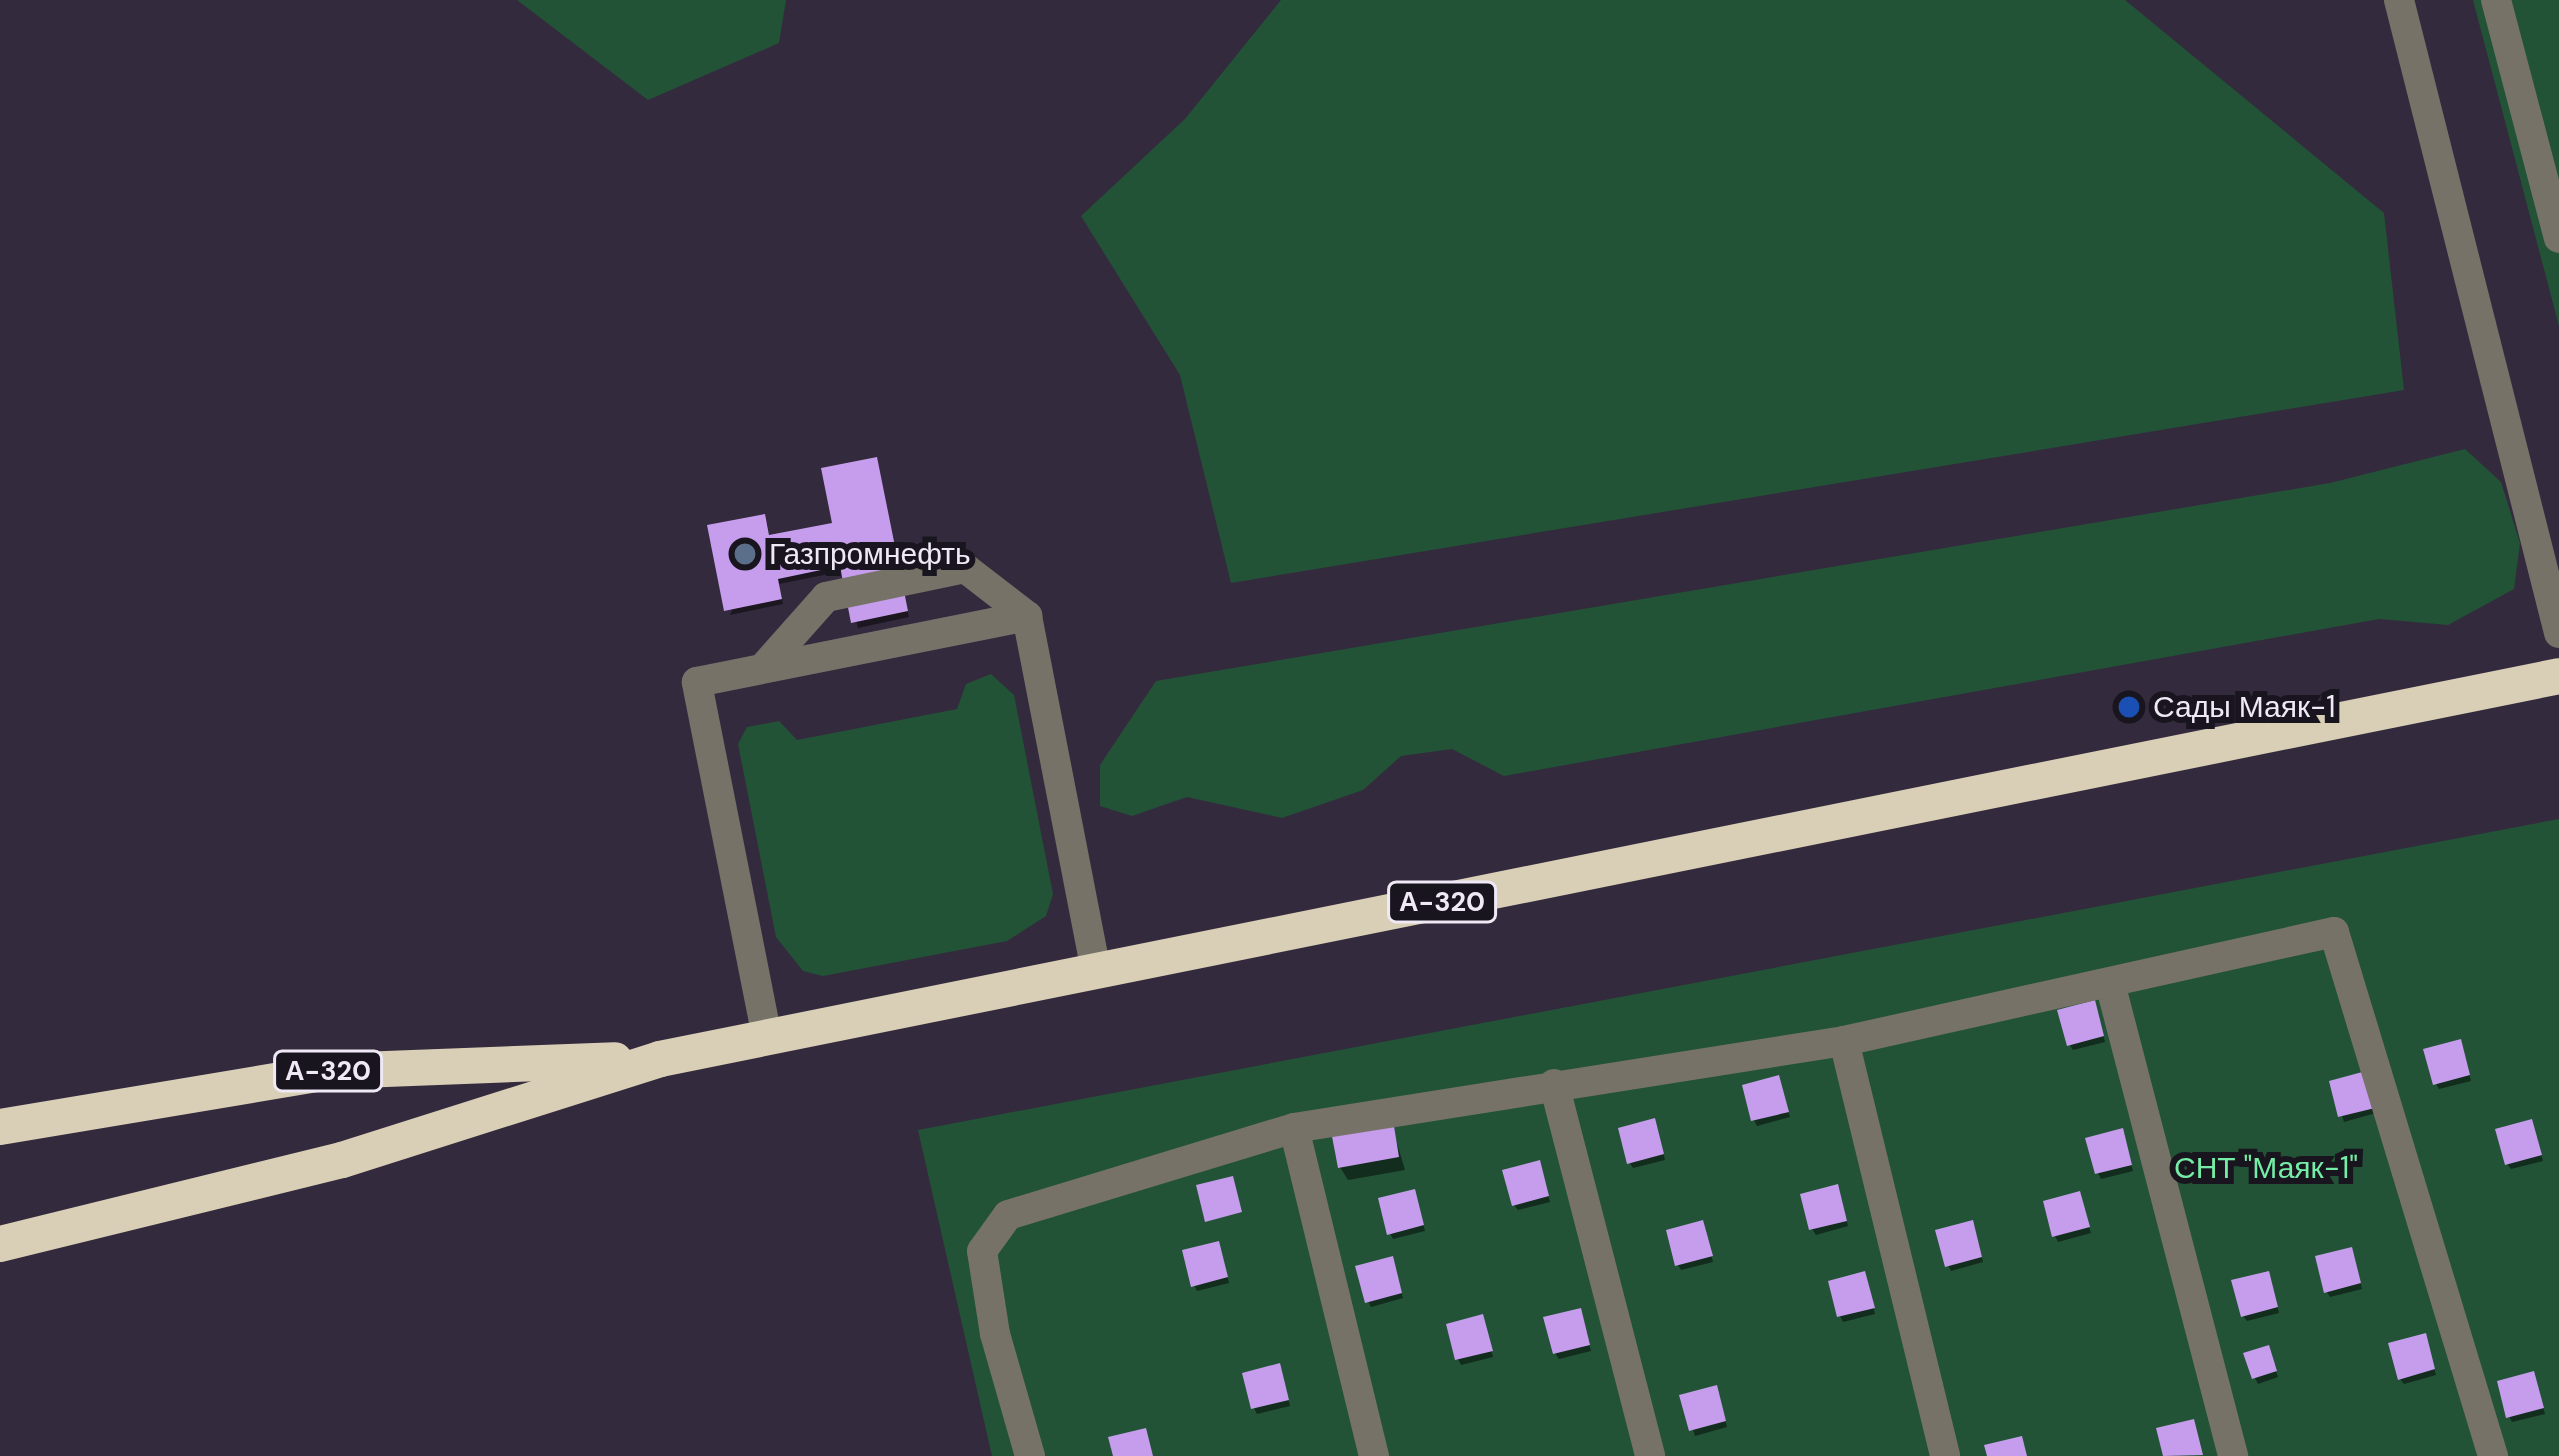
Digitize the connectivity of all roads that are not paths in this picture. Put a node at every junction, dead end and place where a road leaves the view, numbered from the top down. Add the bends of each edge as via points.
1 (2399, 0) edge
2 (2496, 0) edge
3 (2559, 238) edge
4 (1027, 616) junction
5 (2559, 633) edge
6 (763, 668) junction
7 (2559, 676) edge
8 (1096, 971) junction
9 (2111, 987) junction
10 (767, 1037) junction
11 (1844, 1041) junction
12 (661, 1059) junction
13 (1554, 1084) junction
14 (0, 1127) edge
15 (1294, 1129) junction
16 (0, 1244) edge
17 (1030, 1456) edge
18 (1374, 1456) edge
19 (1650, 1456) edge
20 (1946, 1456) edge
21 (2233, 1456) edge
22 (2493, 1456) edge

1 - 5 lane
2 - 3 lane
4 - 6 lane
4 - 6 lane via 964,568 826,597
4 - 8 lane
6 - 10 lane via 698,682
7 - 8 highway, А-320
8 - 10 highway, А-320
9 - 11 lane
9 - 21 lane
9 - 22 lane via 2334,932
10 - 12 highway, А-320
11 - 13 lane
11 - 20 lane
12 - 14 highway, А-320 via 334,1070
12 - 16 highway, А-320 via 342,1160
13 - 15 lane
13 - 19 lane
15 - 17 lane via 1007,1215 982,1251 995,1334
15 - 18 lane

